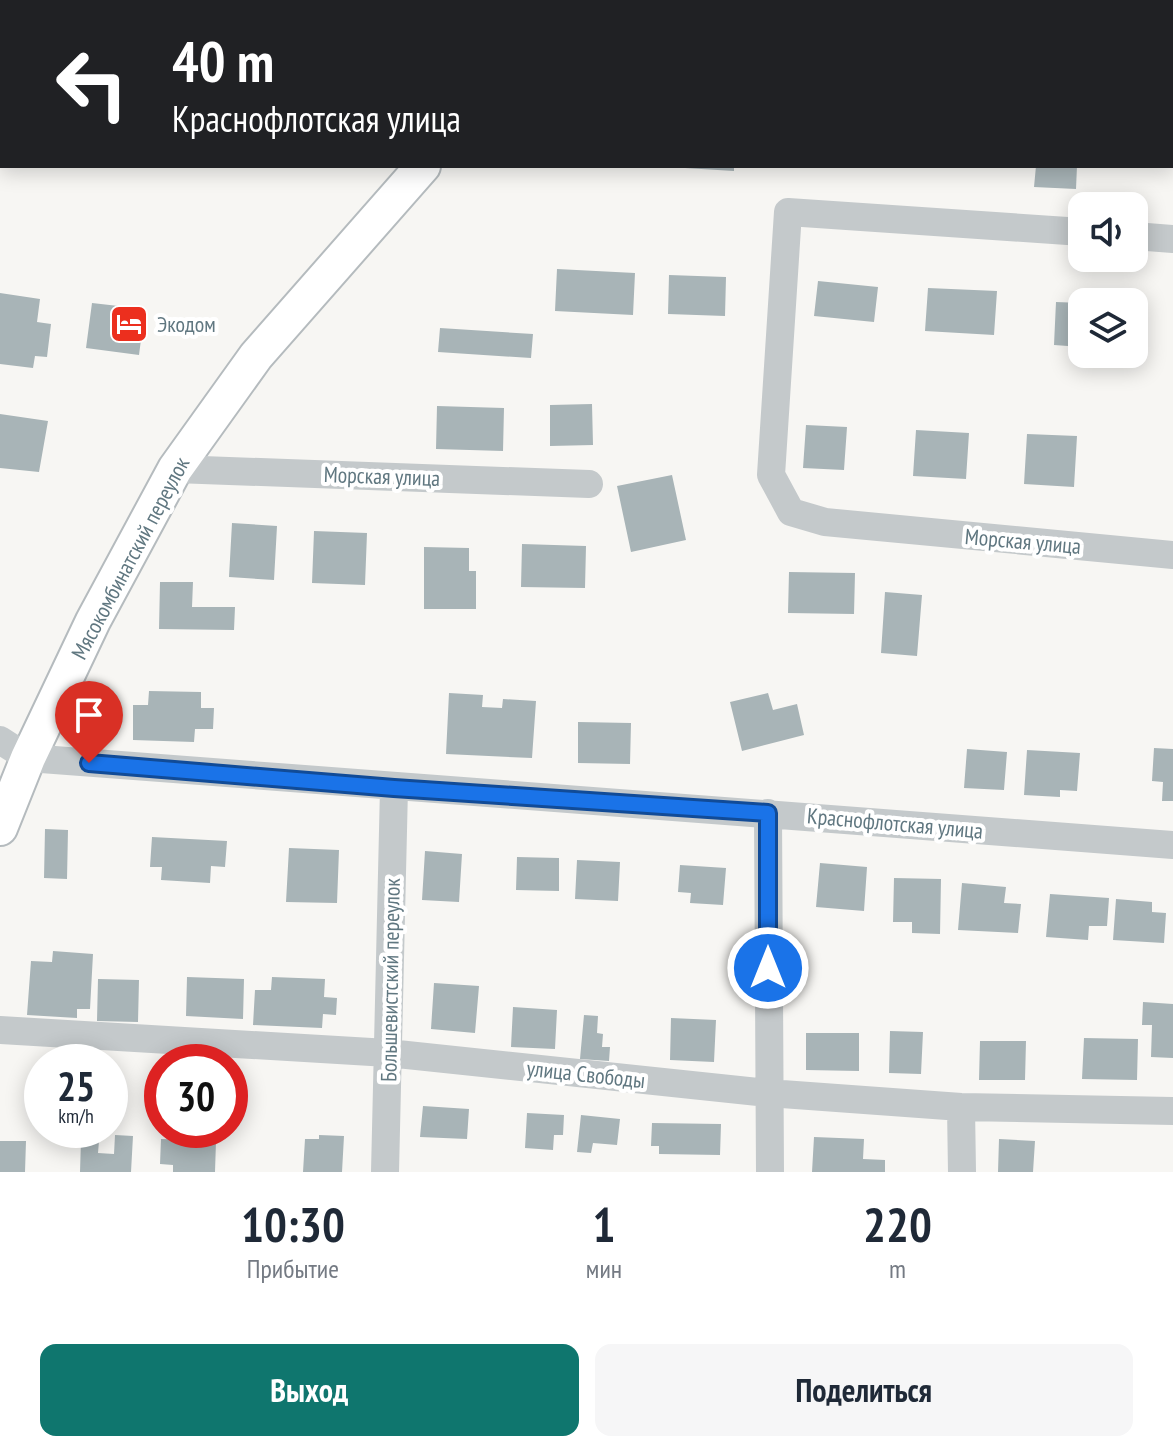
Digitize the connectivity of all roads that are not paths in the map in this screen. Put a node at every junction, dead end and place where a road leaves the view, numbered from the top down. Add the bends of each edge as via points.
1 (421, 168) edge
2 (1068, 231) edge
3 (1148, 237) edge
4 (1173, 239) edge
5 (175, 469) junction
6 (589, 484) dead end
7 (1173, 555) edge
8 (14, 749) edge
9 (394, 788) junction
10 (768, 813) junction
11 (0, 828) edge
12 (1173, 845) edge
13 (0, 1030) edge
14 (388, 1053) junction
15 (768, 1093) junction
16 (961, 1107) junction
17 (1173, 1111) edge
18 (385, 1172) edge
19 (770, 1172) edge
20 (962, 1172) edge

1 - 5 main road, Мясокомбинатский переулок via 256,356
2 - 7 street, Морская улица via 788,212 771,475 791,512 825,522
3 - 4 street
5 - 6 street, Морская улица
5 - 8 main road, Мясокомбинатский переулок via 93,621
8 - 9 street, Краснофлотская улица
8 - 11 main road, Мясокомбинатский переулок
9 - 10 street, Краснофлотская улица
9 - 14 street, Большевистский переулок
10 - 12 street, Краснофлотская улица
10 - 15 street
13 - 14 street, улица Свободы
14 - 15 street, улица Свободы
14 - 18 street, Большевистский переулок
15 - 16 street, улица Свободы
15 - 19 street
16 - 17 street, улица Свободы
16 - 20 street

